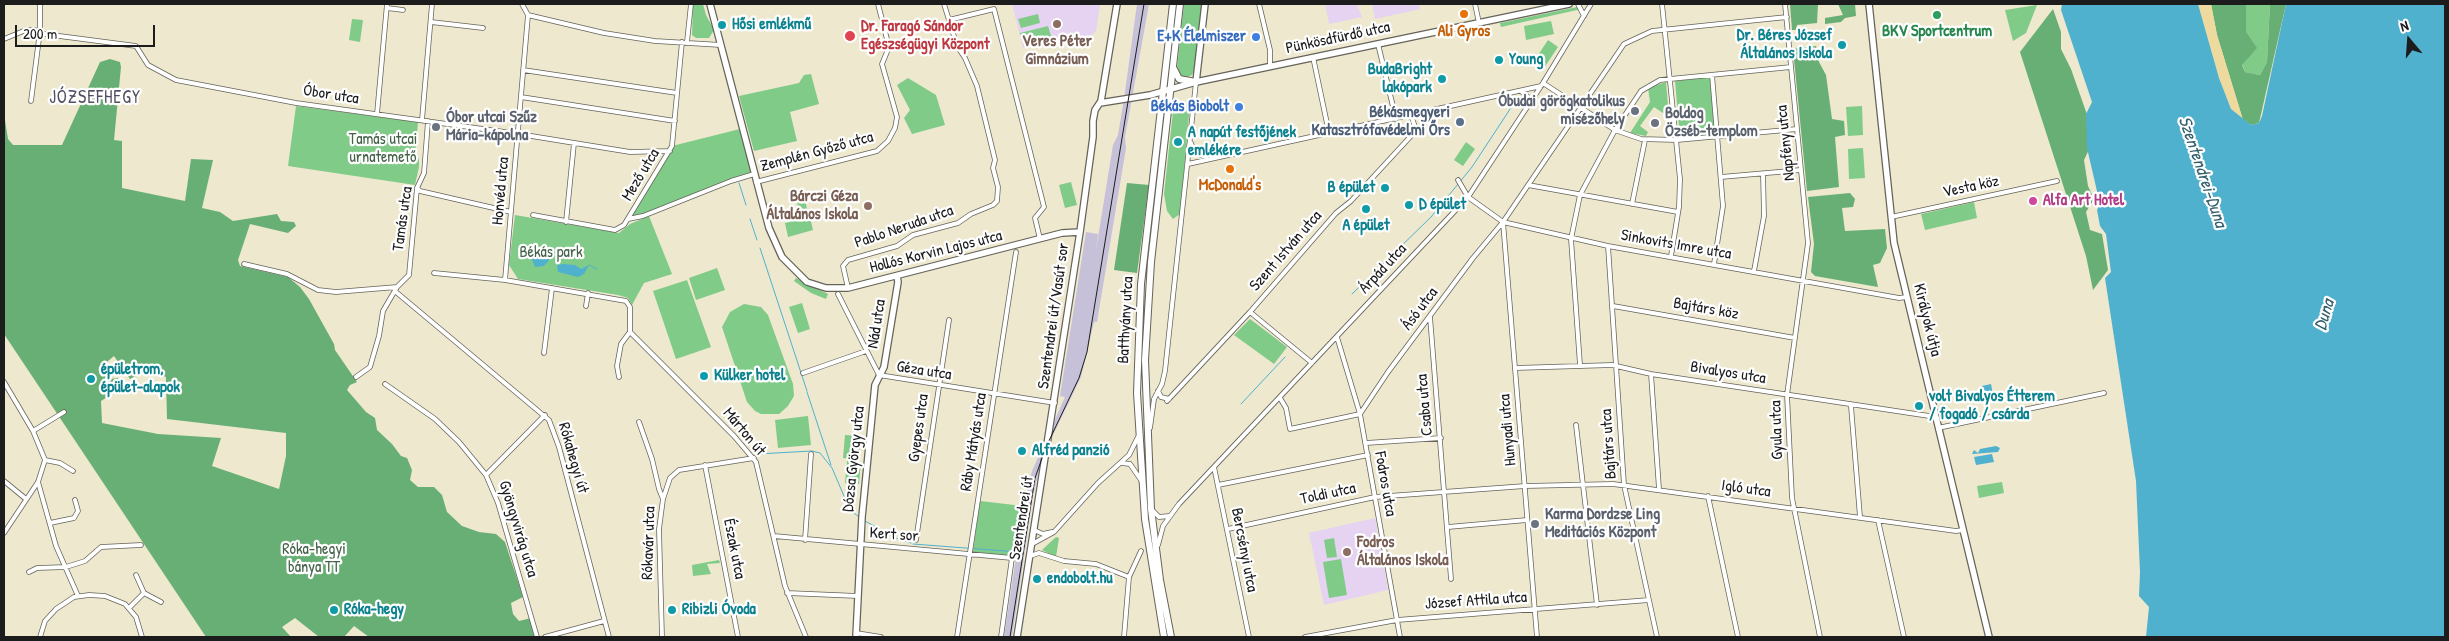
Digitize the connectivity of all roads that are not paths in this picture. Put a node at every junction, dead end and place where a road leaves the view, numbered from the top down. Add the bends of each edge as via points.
1 (40, 4) edge
2 (432, 4) edge
3 (522, 4) edge
4 (690, 4) edge
5 (710, 4) edge
6 (878, 4) edge
7 (944, 4) edge
8 (998, 4) edge
9 (1117, 4) edge
10 (1173, 4) edge
11 (1180, 4) edge
12 (1205, 4) edge
13 (1259, 4) edge
14 (1474, 4) edge
15 (1569, 4) edge
16 (1578, 4) edge
17 (1591, 4) edge
18 (1662, 4) edge
19 (1785, 4) edge
20 (1869, 4) edge
21 (387, 6) edge
22 (994, 9) junction
23 (403, 10) dead end
24 (528, 15) junction
25 (1584, 16) junction
26 (1786, 17) junction
27 (950, 20) junction
28 (431, 22) junction
29 (1479, 23) junction
30 (482, 28) dead end
31 (1665, 30) junction
32 (40, 31) junction
33 (4, 39) edge
34 (685, 42) junction
35 (1378, 44) junction
36 (721, 45) junction
37 (1313, 57) junction
38 (1270, 66) junction
39 (1791, 67) junction
40 (1173, 68) junction
41 (523, 70) junction
42 (1106, 70) junction
43 (1712, 75) junction
44 (1671, 79) junction
45 (1196, 82) junction
46 (1542, 85) junction
47 (1171, 90) junction
48 (1163, 92) junction
49 (1522, 92) junction
50 (677, 93) junction
51 (521, 97) junction
52 (1112, 100) junction
53 (31, 101) dead end
54 (1100, 103) junction
55 (1530, 104) junction
56 (1580, 107) junction
57 (377, 114) junction
58 (1411, 116) junction
59 (1396, 119) junction
60 (422, 120) junction
61 (428, 121) junction
62 (675, 121) junction
63 (1797, 129) junction
64 (1614, 130) junction
65 (1329, 133) junction
66 (519, 134) junction
67 (1718, 137) junction
68 (1645, 140) junction
69 (1677, 140) junction
70 (1190, 141) junction
71 (574, 144) junction
72 (670, 151) junction
73 (1209, 158) junction
74 (1188, 164) junction
75 (1800, 170) junction
76 (754, 174) junction
77 (1763, 174) junction
78 (1721, 177) junction
79 (1458, 180) dead end
80 (2057, 181) dead end
81 (756, 182) junction
82 (1528, 185) junction
83 (417, 188) junction
84 (1580, 195) junction
85 (1468, 197) junction
86 (1632, 204) junction
87 (512, 212) junction
88 (1678, 212) junction
89 (533, 216) dead end
90 (1891, 218) junction
91 (628, 219) junction
92 (566, 222) junction
93 (1503, 222) junction
94 (1080, 232) junction
95 (1571, 238) junction
96 (1040, 239) junction
97 (1608, 246) junction
98 (1016, 252) dead end
99 (1671, 256) junction
100 (244, 264) dead end
101 (1714, 264) junction
102 (1754, 271) junction
103 (434, 272) dead end
104 (897, 276) junction
105 (505, 280) junction
106 (1804, 280) junction
107 (552, 288) junction
108 (848, 288) junction
109 (397, 289) junction
110 (838, 292) junction
111 (588, 293) junction
112 (1907, 296) junction
113 (586, 306) dead end
114 (1613, 306) junction
115 (1250, 312) junction
116 (1430, 317) junction
117 (949, 320) dead end
118 (630, 332) junction
119 (1337, 337) junction
120 (1796, 338) junction
121 (866, 351) junction
122 (544, 353) dead end
123 (1312, 363) junction
124 (1580, 365) junction
125 (1616, 366) junction
126 (1515, 368) junction
127 (803, 373) dead end
128 (1651, 374) junction
129 (879, 375) junction
130 (356, 377) dead end
131 (619, 377) dead end
132 (4, 382) edge
133 (385, 384) dead end
134 (938, 385) junction
135 (1158, 391) junction
136 (2104, 393) dead end
137 (994, 394) junction
138 (1787, 395) junction
139 (1280, 398) junction
140 (1055, 403) junction
141 (1851, 406) junction
142 (64, 412) dead end
143 (545, 414) junction
144 (1360, 414) junction
145 (1936, 417) junction
146 (638, 422) dead end
147 (1576, 425) dead end
148 (1938, 428) junction
149 (33, 431) junction
150 (1139, 434) junction
151 (1440, 438) junction
152 (1366, 443) junction
153 (1147, 452) junction
154 (811, 454) dead end
155 (1368, 455) junction
156 (754, 458) junction
157 (45, 460) junction
158 (1120, 463) junction
159 (705, 465) junction
160 (1214, 467) junction
161 (73, 470) dead end
162 (486, 474) junction
163 (4, 482) edge
164 (38, 482) junction
165 (1142, 483) junction
166 (1582, 484) junction
167 (1624, 485) junction
168 (1218, 486) junction
169 (1525, 486) junction
170 (1659, 489) junction
171 (1445, 492) junction
172 (1708, 496) junction
173 (1374, 497) junction
174 (26, 499) junction
175 (663, 499) junction
176 (75, 500) dead end
177 (1151, 509) junction
178 (1794, 509) junction
179 (1169, 516) junction
180 (1860, 517) junction
181 (1527, 520) junction
182 (1878, 520) junction
183 (50, 524) junction
184 (1448, 527) junction
185 (1228, 529) junction
186 (1034, 530) junction
187 (1963, 530) junction
188 (1054, 532) junction
189 (4, 533) edge
190 (774, 536) junction
191 (805, 540) junction
192 (916, 540) dead end
193 (1032, 544) junction
194 (141, 545) dead end
195 (860, 545) junction
196 (970, 550) junction
197 (1141, 551) dead end
198 (1156, 555) junction
199 (1030, 556) junction
200 (66, 567) junction
201 (30, 572) dead end
202 (136, 575) dead end
203 (1129, 577) junction
204 (1451, 579) dead end
205 (144, 593) junction
206 (787, 593) junction
207 (78, 596) junction
208 (858, 596) junction
209 (1649, 600) junction
210 (161, 602) dead end
211 (1597, 605) junction
212 (129, 608) junction
213 (1534, 609) junction
214 (1396, 620) junction
215 (604, 621) junction
216 (856, 635) edge
217 (40, 637) edge
218 (142, 637) edge
219 (537, 637) edge
220 (545, 637) edge
221 (609, 637) edge
222 (662, 637) edge
223 (738, 637) edge
224 (806, 637) edge
225 (881, 637) edge
226 (957, 637) edge
227 (1001, 637) edge
228 (1017, 637) edge
229 (1124, 637) edge
230 (1164, 637) edge
231 (1171, 637) edge
232 (1249, 637) edge
233 (1306, 637) edge
234 (1400, 637) edge
235 (1537, 637) edge
236 (1657, 637) edge
237 (1738, 637) edge
238 (1820, 637) edge
239 (1904, 637) edge
240 (1988, 637) edge

1 - 32 street
2 - 28 street
3 - 24 street
4 - 34 street, Mező utca
5 - 36 street
6 - 81 street, Zemplén Győző utca via 889,47 882,64 897,117 888,141 877,151
7 - 27 street, Pablo Neruda utca
8 - 22 street
9 - 42 street
10 - 48 main road, Batthyány utca
11 - 40 main road, Batthyány utca
12 - 45 street
13 - 38 street via 1270,50
14 - 29 street
15 - 29 street, Pünkösdfürdő utca
16 - 25 street
17 - 25 street, Árpád utca
18 - 31 street
19 - 26 street, Napfény utca
20 - 90 street, Királyok útja
21 - 23 street
21 - 57 street
22 - 27 street
22 - 96 street via 1044,207 1035,218
24 - 34 street via 604,33
24 - 41 street, Honvéd utca
25 - 46 street, Árpád utca
26 - 31 street, Ásó utca
26 - 39 street, Napfény utca
27 - 108 street, Pablo Neruda utca via 957,46 977,88 995,160 997,201 958,223 913,235 898,246 848,260 843,266
28 - 30 street
28 - 60 street
29 - 35 street, Pünkösdfürdő utca
31 - 44 street
31 - 56 street, Ásó utca via 1643,34 1624,44
32 - 33 street, Óbor utca via 26,30
32 - 53 street
32 - 57 street, Óbor utca via 136,46 148,64 176,80
34 - 36 street
34 - 50 street, Mező utca
35 - 37 street, Pünkösdfürdő utca
35 - 59 street
36 - 76 street
37 - 38 street, Pünkösdfürdő utca
37 - 65 street
38 - 45 street, Pünkösdfürdő utca
39 - 43 street
39 - 63 street, Napfény utca
40 - 45 main road via 1179,79
40 - 47 main road, Batthyány utca
41 - 50 street
41 - 51 street, Honvéd utca
42 - 52 street via 1105,89
42 - 54 street
43 - 44 street
43 - 67 street
44 - 64 street via 1656,82 1641,91
44 - 69 street
45 - 47 street, Pünkösdfürdő utca
45 - 70 street, Batthyány utca
46 - 49 street
46 - 55 street, Árpád utca
46 - 56 street
47 - 48 street, Pünkösdfürdő utca
47 - 153 main road, Batthyány utca via 1148,298
48 - 52 street, Pünkösdfürdő utca
48 - 150 main road, Batthyány utca via 1141,284 1137,393
49 - 55 street
49 - 58 street
50 - 62 street, Mező utca
51 - 62 street
51 - 66 street, Honvéd utca
52 - 54 street, Pünkösdfürdő utca
54 - 94 street via 1094,110
55 - 85 street, Árpád utca
56 - 64 street
56 - 82 street, Ásó utca
57 - 60 street, Óbor utca
58 - 59 street
58 - 115 street, Szent István utca via 1414,127 1411,136 1336,213
59 - 65 street
60 - 61 street, Óbor utca
61 - 66 street, Óbor utca
61 - 83 street, Tamás utca via 424,173
62 - 72 street, Mező utca
63 - 67 street
63 - 75 street, Napfény utca
64 - 68 street
64 - 84 street
65 - 73 street
66 - 71 street, Óbor utca
66 - 87 street, Honvéd utca
67 - 69 street
67 - 78 street
68 - 69 street
68 - 86 street
69 - 88 street
70 - 73 street via 1196,153
70 - 74 street, Batthyány utca
71 - 72 street, Óbor utca via 639,153
71 - 92 street
72 - 91 street, Mező utca
73 - 74 street
74 - 135 street, Batthyány utca via 1165,371
75 - 77 street
75 - 106 street, Napfény utca via 1808,232
76 - 81 street
76 - 91 street, Zemplén Győző utca via 645,216
77 - 78 street
77 - 102 street via 1764,216
78 - 101 street via 1723,206
79 - 85 street, Sinkovits Imre utca
80 - 90 street, Vesta köz
81 - 110 street via 769,228 785,260 811,284
82 - 84 street
82 - 93 street, Ásó utca
83 - 87 street via 420,192
83 - 109 street, Tamás utca via 410,270
84 - 86 street
84 - 95 street
85 - 93 street, Sinkovits Imre utca
85 - 119 street, Árpád utca
86 - 88 street
87 - 105 street, Honvéd utca
88 - 99 street
89 - 92 street, Mező utca
90 - 112 street, Királyok útja
91 - 92 street, Mező utca via 615,230
93 - 95 street, Sinkovits Imre utca
93 - 116 street, Ásó utca
93 - 126 street, Hunyadi utca
94 - 96 street, Hollós Korvin Lajos utca
94 - 140 street, Szentendrei út/Vasút sor
95 - 97 street, Sinkovits Imre utca
95 - 124 street
96 - 104 street, Hollós Korvin Lajos utca
97 - 99 street, Sinkovits Imre utca
97 - 114 street, Bajtárs utca
98 - 137 street, Ráby Mátyás utca
99 - 101 street, Sinkovits Imre utca
100 - 109 street via 287,274 318,290
101 - 102 street, Sinkovits Imre utca
102 - 106 street, Sinkovits Imre utca
103 - 105 street
104 - 108 street, Hollós Korvin Lajos utca
104 - 129 street, Nád utca via 884,367
105 - 107 street
106 - 112 street, Sinkovits Imre utca via 1899,298
106 - 120 street, Gyula utca
107 - 111 street
107 - 122 street
108 - 110 street, Hollós Korvin Lajos utca
109 - 130 street, Tamás utca via 383,311 373,361 366,372
109 - 143 street, Rókahegyi út
110 - 121 street
111 - 113 street
111 - 118 street via 626,301 630,306
112 - 145 street, Királyok útja
114 - 120 street, Bajtárs köz
114 - 125 street, Bajtárs utca
115 - 123 street
115 - 135 street, Szent István utca via 1168,400
116 - 144 street, Ásó utca
116 - 151 street, Csaba utca
117 - 134 street, Gyepes utca
118 - 131 street via 621,344 617,366
118 - 156 street, Márton út
119 - 123 street, Árpád utca
119 - 144 street, Fodros utca
120 - 138 street, Gyula utca
121 - 127 street
121 - 129 street
123 - 139 street, Árpád utca
124 - 125 street, Bivalyos utca
124 - 126 street, Bivalyos utca
125 - 128 street, Bivalyos utca
125 - 167 street, Bajtárs utca
126 - 169 street, Hunyadi utca
128 - 138 street, Bivalyos utca
128 - 170 street
129 - 134 street, Géza utca
129 - 195 street, Dózsa György utca via 875,385
132 - 149 street
133 - 162 street, Gyöngyvirág utca via 435,420
134 - 137 street, Géza utca
134 - 192 street, Gyepes utca
135 - 153 street, Batthyány utca via 1152,408
136 - 148 street
137 - 140 street, Géza utca
137 - 196 street, Ráby Mátyás utca
138 - 141 street, Bivalyos utca
138 - 178 street, Gyula utca
139 - 144 street via 1286,408 1290,429
139 - 160 street, Árpád utca
140 - 186 street, Szentendrei út
141 - 145 street, Bivalyos utca
141 - 180 street
142 - 149 street
143 - 162 street
143 - 215 street, Rókahegyi út via 559,447
144 - 152 street, Fodros utca
145 - 148 street, Királyok útja
146 - 175 street
147 - 166 street
148 - 187 street, Királyok útja
149 - 157 street
150 - 158 street via 1133,450
150 - 165 main road, Batthyány utca
151 - 152 street
151 - 171 street, Csaba utca
152 - 155 street, Fodros utca
153 - 177 main road, Batthyány utca
154 - 191 street
155 - 168 street
155 - 173 street, Fodros utca
156 - 159 street, Rókavár utca
156 - 190 street, Márton út
157 - 161 street
157 - 164 street
158 - 165 street via 1130,464
158 - 188 street
159 - 175 street, Rókavár utca via 674,473
159 - 223 street, Észak utca
160 - 168 street, Bercsényi utca
160 - 179 street, Árpád utca
162 - 219 street, Gyöngyvirág utca via 498,503
163 - 174 street
164 - 174 street
164 - 183 street
165 - 230 main road, Batthyány utca
166 - 167 street, Igló utca
166 - 169 street, Igló utca
166 - 211 street
167 - 170 street, Igló utca
167 - 209 street, Bajtárs utca
168 - 185 street, Bercsényi utca
169 - 171 street, Toldi utca
169 - 181 street, Hunyadi utca
170 - 172 street, Igló utca
171 - 173 street, Toldi utca
171 - 184 street, Csaba utca
172 - 178 street, Igló utca
172 - 237 street
173 - 185 street, Toldi utca
173 - 214 street, Fodros utca
174 - 189 street
175 - 222 street, Rókavár utca via 659,529
176 - 183 street via 78,511 74,518
177 - 179 street via 1159,517
177 - 198 main road, Batthyány utca
178 - 180 street, Igló utca
178 - 238 street, Gyula utca
179 - 198 street, Árpád utca via 1159,538
180 - 182 street, Igló utca
181 - 184 street
181 - 213 street, Hunyadi utca
182 - 187 street, Igló utca via 1956,532
182 - 239 street
183 - 200 street
184 - 204 street, Csaba utca
185 - 232 street, Bercsényi utca
186 - 188 street via 1043,534
186 - 193 street, Szentendrei út
187 - 240 street, Királyok útja
188 - 193 street
190 - 191 street, Kert sor
190 - 206 street, Márton út
191 - 195 street, Kert sor
193 - 199 street, Szentendrei út
194 - 200 street via 101,547 85,561
195 - 196 street, Kert sor
195 - 208 street, Dózsa György utca
196 - 226 street, Ráby Mátyás utca
196 - 227 street, Kert sor via 1012,558
197 - 203 street
198 - 231 main road, Batthyány utca
199 - 203 street via 1039,553 1064,561 1096,564
199 - 228 street, Szentendrei út
200 - 201 street via 37,568
200 - 207 street
202 - 205 street
203 - 229 street
205 - 210 street
205 - 212 street
206 - 208 street
206 - 224 street, Márton út
207 - 212 street via 105,596
207 - 217 street via 50,614 42,626
208 - 216 street, Dózsa György utca
209 - 211 street, József Attila utca
209 - 236 street, Bajtárs utca
211 - 213 street, József Attila utca
212 - 218 street via 136,617
213 - 214 street, József Attila utca
213 - 235 street, Hunyadi utca
214 - 233 street, József Attila utca
214 - 234 street, Fodros utca
215 - 220 street
215 - 221 street, Rókahegyi út
216 - 225 street

